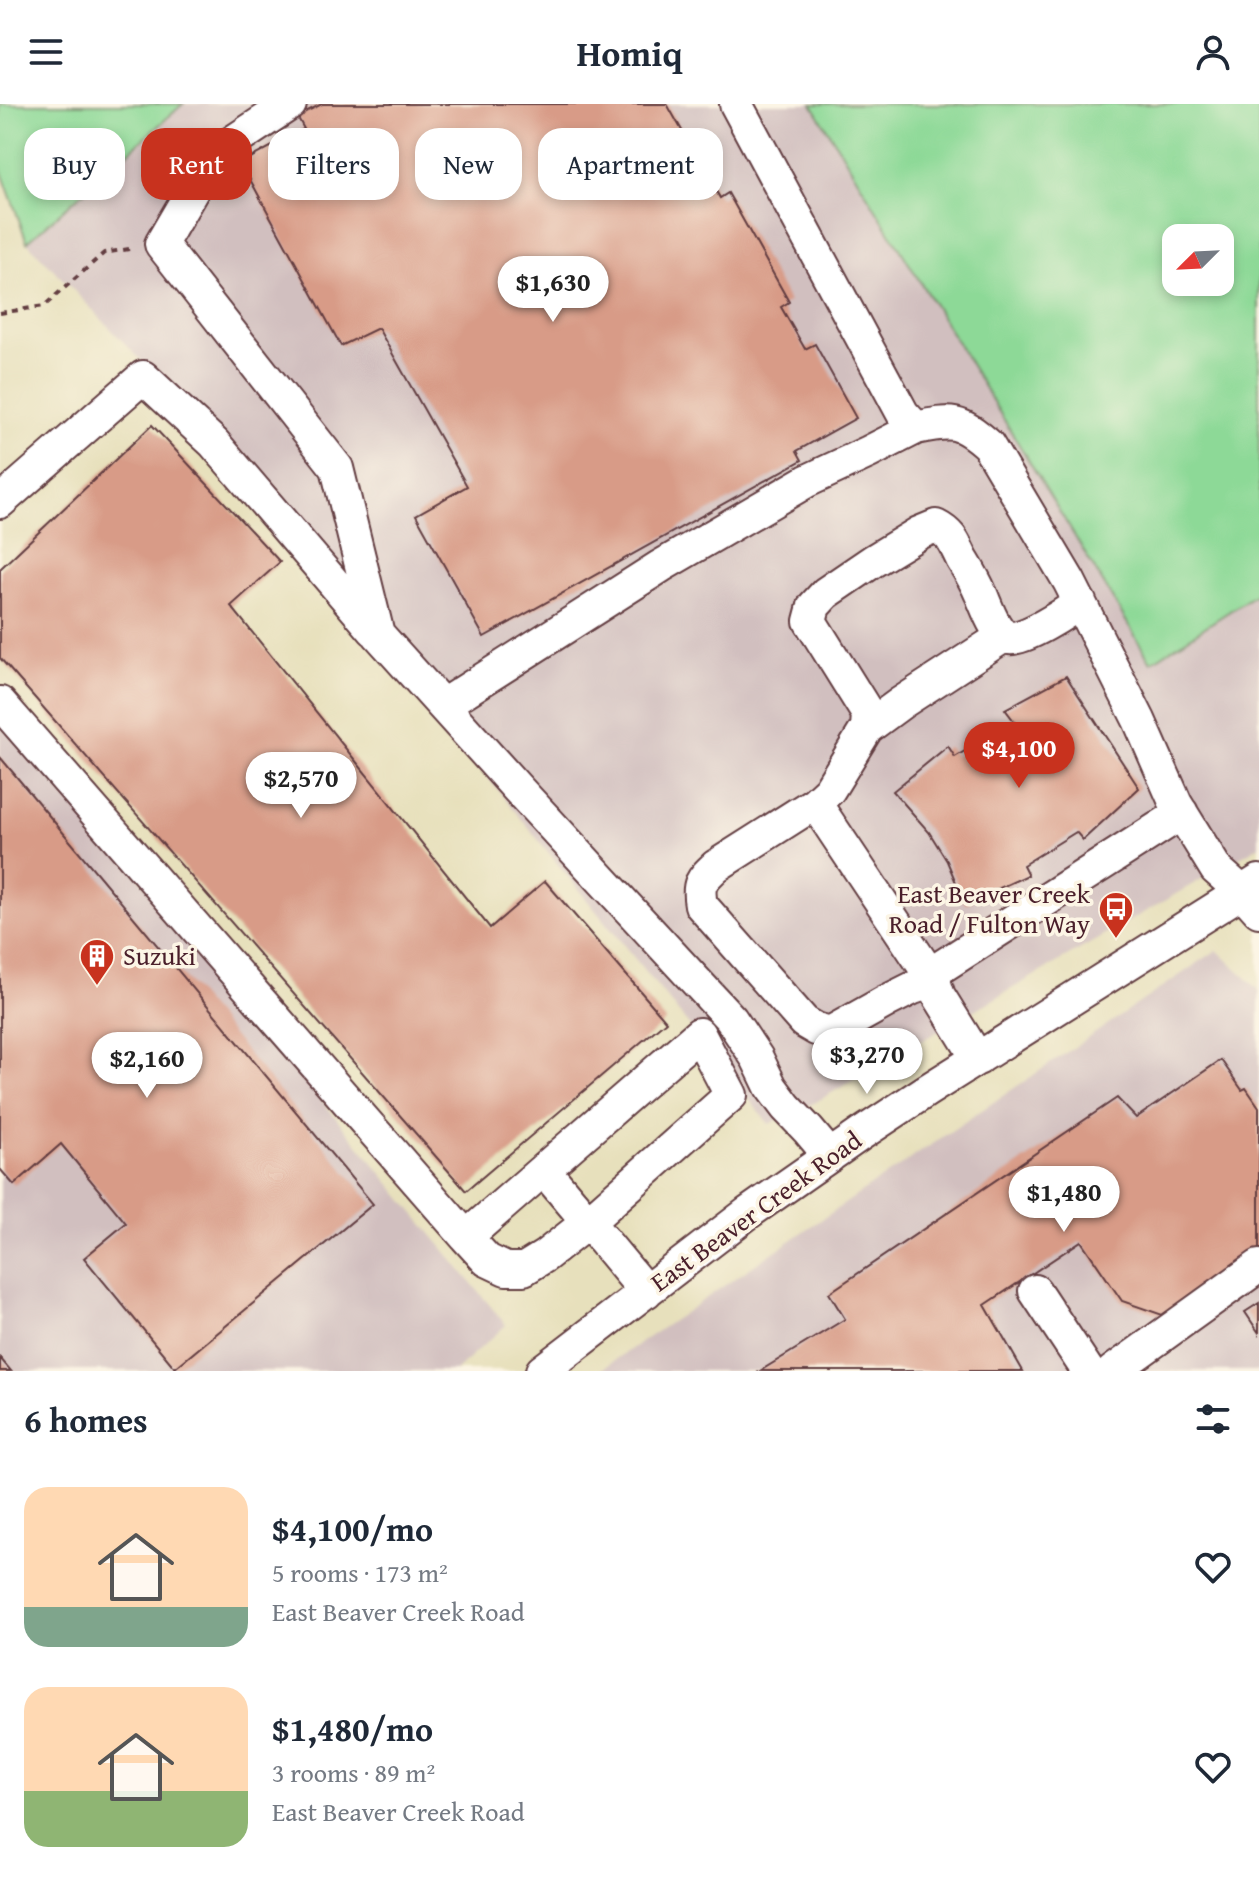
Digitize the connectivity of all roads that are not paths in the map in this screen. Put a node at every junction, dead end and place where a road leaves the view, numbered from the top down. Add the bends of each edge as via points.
1 (290, 104) edge
2 (736, 104) edge
3 (916, 428) junction
4 (0, 502) edge
5 (1080, 602) junction
6 (378, 634) junction
7 (1004, 636) junction
8 (0, 703) edge
9 (443, 705) junction
10 (867, 728) junction
11 (815, 803) junction
12 (1182, 813) junction
13 (1253, 895) edge
14 (934, 981) junction
15 (978, 1059) junction
16 (830, 1156) junction
17 (544, 1170) junction
18 (588, 1222) junction
19 (466, 1237) junction
20 (1259, 1266) edge
21 (1035, 1291) dead end
22 (646, 1292) junction
23 (542, 1371) edge
24 (1088, 1371) edge
25 (1113, 1371) edge

1 - 6 street via 213,155 161,244 337,468
2 - 3 street via 890,392
3 - 5 street via 945,422 969,428 988,445
3 - 9 street via 807,481 674,558
4 - 6 street via 143,377 214,443
5 - 7 street via 1020,637
5 - 12 street
6 - 9 street
7 - 10 street
7 - 10 street via 948,532 936,526 873,561 826,593 810,621 868,714
8 - 19 street
9 - 16 street via 731,1019 771,1087
10 - 11 street via 829,790
11 - 14 street
11 - 14 street via 716,866 702,879 701,905 804,1022 816,1029 830,1033
12 - 13 street via 1216,869
12 - 14 street via 954,957 938,969
13 - 15 street, East Beaver Creek Road
14 - 15 street
15 - 16 street, East Beaver Creek Road
16 - 22 street, East Beaver Creek Road
17 - 18 street
17 - 18 street via 699,1034 731,1095
17 - 19 street
18 - 19 street via 524,1269 506,1269 487,1260
18 - 22 street
20 - 25 street
21 - 24 street
22 - 23 street, East Beaver Creek Road

